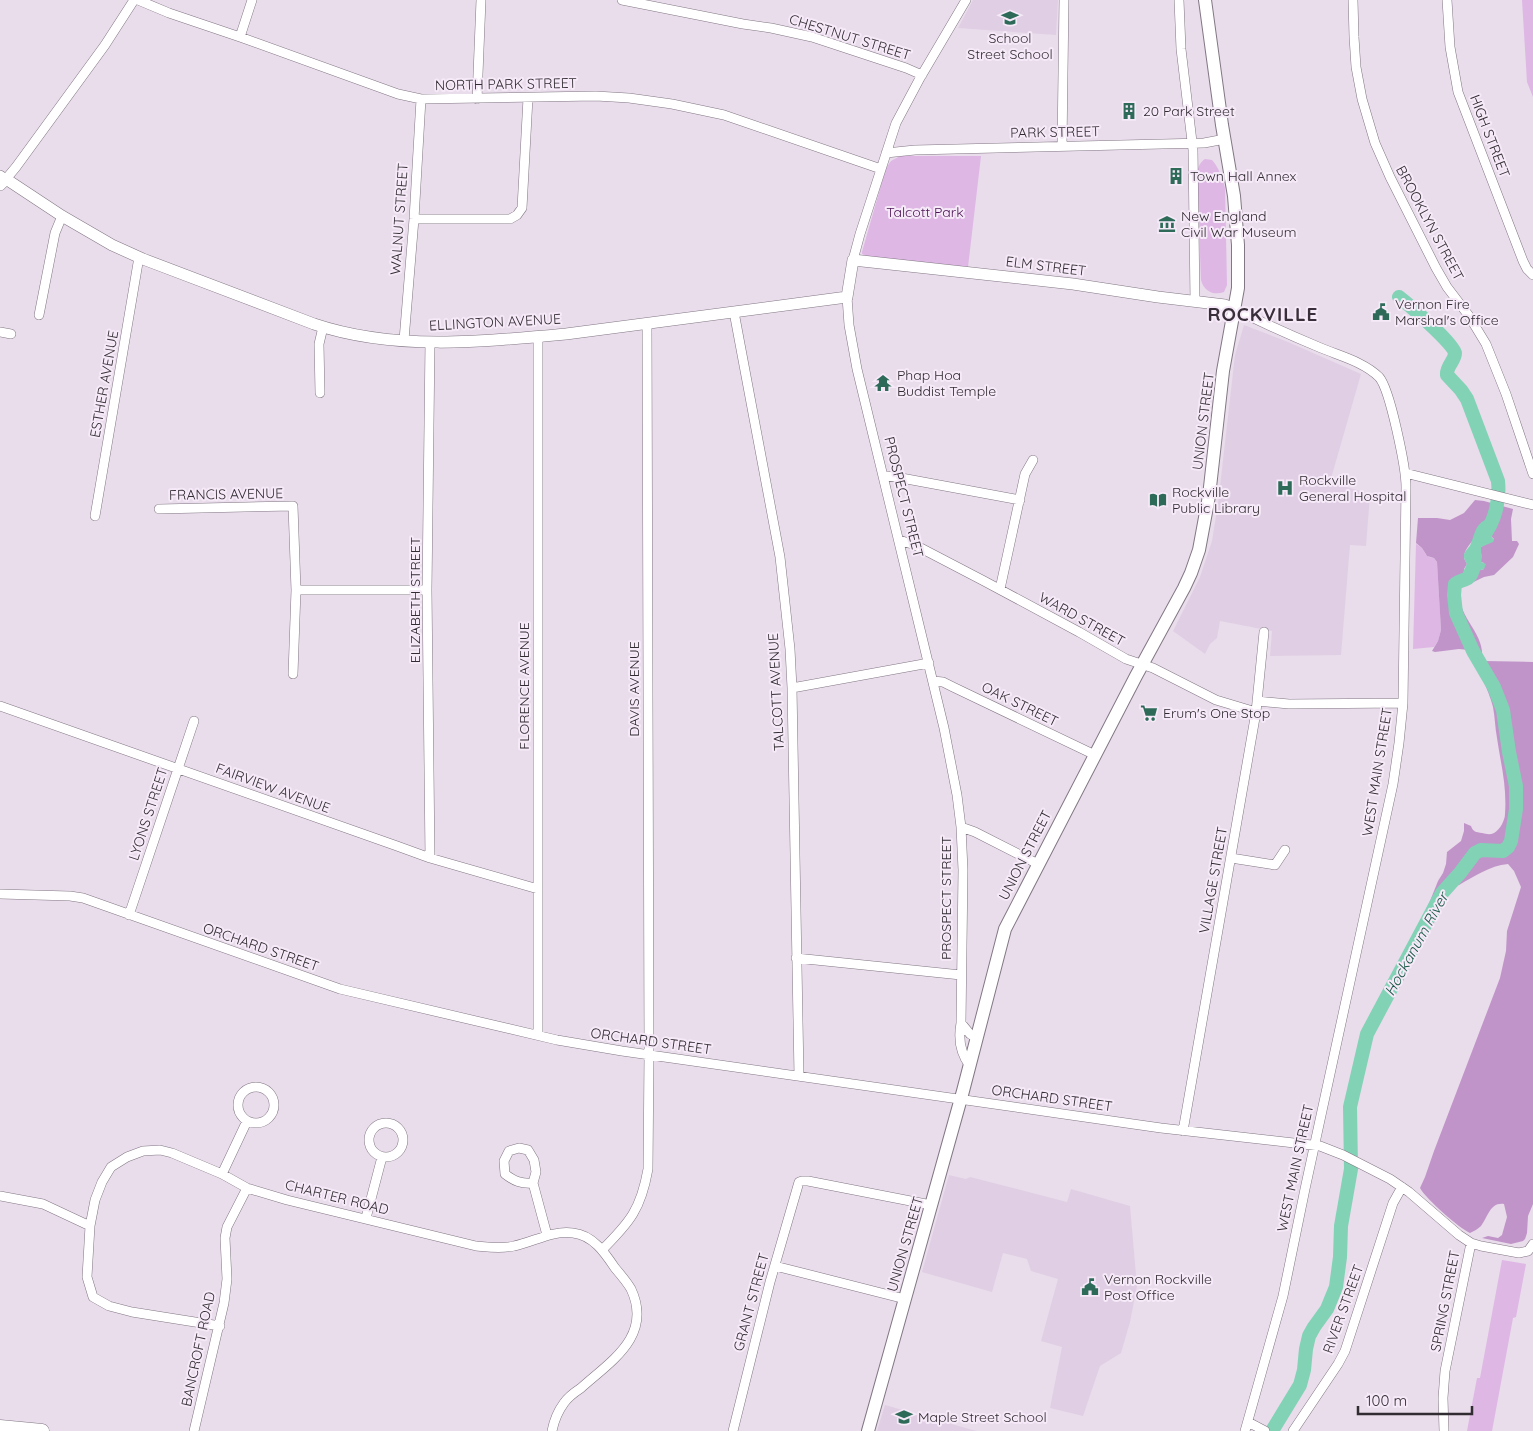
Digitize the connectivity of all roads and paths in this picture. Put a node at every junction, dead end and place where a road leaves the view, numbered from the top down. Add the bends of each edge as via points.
1 (134, 0) edge
2 (138, 0) edge
3 (252, 0) edge
4 (481, 0) edge
5 (622, 0) edge
6 (966, 0) edge
7 (1064, 0) edge
8 (1179, 0) edge
9 (1205, 0) edge
10 (1353, 0) edge
11 (1447, 0) edge
12 (240, 37) junction
13 (922, 75) junction
14 (528, 98) junction
15 (421, 99) junction
16 (477, 99) junction
17 (1225, 140) junction
18 (1192, 144) junction
19 (1062, 146) junction
20 (886, 153) junction
21 (881, 169) junction
22 (2, 180) edge
23 (62, 216) junction
24 (414, 219) junction
25 (139, 257) junction
26 (853, 260) junction
27 (1533, 275) edge
28 (847, 297) junction
29 (1195, 301) junction
30 (1234, 309) junction
31 (734, 312) junction
32 (39, 315) dead end
33 (647, 323) junction
34 (323, 327) junction
35 (0, 332) edge
36 (11, 334) dead end
37 (538, 336) junction
38 (404, 340) junction
39 (430, 342) junction
40 (320, 393) dead end
41 (1034, 460) dead end
42 (1405, 473) junction
43 (1533, 474) edge
44 (883, 476) junction
45 (1020, 500) junction
46 (1533, 503) edge
47 (159, 509) dead end
48 (95, 516) dead end
49 (899, 540) junction
50 (1000, 589) junction
51 (296, 590) junction
52 (428, 590) junction
53 (1264, 632) dead end
54 (929, 663) junction
55 (1142, 664) junction
56 (294, 674) dead end
57 (933, 681) junction
58 (792, 688) junction
59 (1257, 701) junction
60 (1402, 703) junction
61 (0, 706) edge
62 (1256, 712) junction
63 (194, 722) dead end
64 (1095, 755) junction
65 (178, 768) junction
66 (961, 827) junction
67 (1284, 850) dead end
68 (430, 858) junction
69 (1230, 858) junction
70 (1038, 864) junction
71 (538, 889) junction
72 (0, 894) edge
73 (129, 915) junction
74 (796, 958) junction
75 (961, 974) junction
76 (961, 1023) junction
77 (538, 1035) junction
78 (977, 1038) junction
79 (649, 1055) junction
80 (970, 1066) junction
81 (799, 1076) junction
82 (961, 1099) junction
83 (247, 1121) junction
84 (1183, 1131) junction
85 (1315, 1145) junction
86 (382, 1157) dead end
87 (222, 1174) junction
88 (533, 1183) dead end
89 (1402, 1187) junction
90 (247, 1188) junction
91 (0, 1196) edge
92 (931, 1205) junction
93 (366, 1218) junction
94 (90, 1226) junction
95 (547, 1235) junction
96 (1471, 1242) junction
97 (1533, 1244) edge
98 (602, 1250) junction
99 (775, 1266) junction
100 (905, 1299) junction
101 (220, 1326) junction
102 (1247, 1426) edge
103 (0, 1427) edge
104 (1264, 1430) edge
105 (42, 1431) edge
106 (194, 1431) edge
107 (552, 1431) edge
108 (733, 1431) edge
109 (868, 1431) edge
110 (1293, 1431) edge
111 (1444, 1431) edge

1 - 22 street via 64,102
2 - 12 street, NORTH PARK STREET via 169,14
3 - 12 street
4 - 16 street
5 - 13 street, CHESTNUT STREET via 812,38
6 - 13 street, PROSPECT STREET
7 - 19 street
8 - 18 street
9 - 17 main road
10 - 43 street, BROOKLYN STREET via 1359,83 1375,143 1436,268 1470,316 1489,351
11 - 27 street, HIGH STREET via 1453,65 1460,98 1523,260
12 - 15 street, NORTH PARK STREET via 398,94
13 - 20 street, PROSPECT STREET via 896,123
14 - 16 street, NORTH PARK STREET
14 - 21 street, NORTH PARK STREET via 596,96 672,104 724,115
14 - 24 street via 522,208 517,215 510,219
15 - 16 street, NORTH PARK STREET
15 - 24 street, WALNUT STREET
17 - 18 street, PARK STREET
17 - 30 main road via 1237,221 1238,288
18 - 19 street, PARK STREET
18 - 29 street
19 - 20 street, PARK STREET
20 - 21 street, PROSPECT STREET
21 - 26 street, PROSPECT STREET
22 - 23 street, ELLINGTON AVENUE
23 - 25 street, ELLINGTON AVENUE
23 - 32 street via 55,233
24 - 38 street, WALNUT STREET
25 - 34 street, ELLINGTON AVENUE
25 - 48 street, ESTHER AVENUE
26 - 28 street, PROSPECT STREET
26 - 29 street, ELM STREET
28 - 31 street, ELLINGTON AVENUE
28 - 44 street, PROSPECT STREET via 852,346
29 - 30 street, ELM STREET
30 - 42 street, WEST MAIN STREET via 1363,366 1377,376 1389,399
30 - 55 main road, UNION STREET via 1199,550 1184,588
31 - 33 street, ELLINGTON AVENUE
31 - 58 street, TALCOTT AVENUE via 780,557
33 - 37 street, ELLINGTON AVENUE
33 - 79 street, DAVIS AVENUE
34 - 38 street, ELLINGTON AVENUE via 356,336
34 - 40 street via 319,344
35 - 36 street
37 - 39 street, ELLINGTON AVENUE
37 - 71 street, FLORENCE AVENUE
38 - 39 street, ELLINGTON AVENUE
39 - 52 street, ELIZABETH STREET
41 - 45 street via 1025,474
42 - 46 street
42 - 60 street, WEST MAIN STREET
44 - 45 street
44 - 49 street, PROSPECT STREET
45 - 50 street
47 - 51 street, FRANCIS AVENUE via 293,506
49 - 50 street, WARD STREET
49 - 54 street, PROSPECT STREET
50 - 55 street, WARD STREET via 1121,656
51 - 52 street
51 - 56 street
52 - 68 street, ELIZABETH STREET
53 - 59 street, VILLAGE STREET
54 - 57 street, PROSPECT STREET
54 - 58 street
55 - 62 street, WARD STREET via 1216,700
55 - 64 main road, UNION STREET
57 - 64 street, OAK STREET via 943,682
57 - 66 street, PROSPECT STREET via 954,775
58 - 74 street, TALCOTT AVENUE
59 - 60 street
59 - 62 street, VILLAGE STREET
60 - 85 street, WEST MAIN STREET via 1386,821
61 - 65 street, FAIRVIEW AVENUE
62 - 69 street, VILLAGE STREET
63 - 65 street, LYONS STREET
64 - 70 main road, UNION STREET
65 - 68 street, FAIRVIEW AVENUE
65 - 73 street, LYONS STREET
66 - 70 street
66 - 75 street, PROSPECT STREET
67 - 69 street via 1275,865
68 - 71 street, FAIRVIEW AVENUE
69 - 84 street, VILLAGE STREET
70 - 78 main road, UNION STREET via 1005,929
71 - 77 street, FLORENCE AVENUE
72 - 73 street, ORCHARD STREET via 77,897
73 - 77 street, ORCHARD STREET via 340,989
74 - 75 street
74 - 81 street, TALCOTT AVENUE
75 - 76 street, PROSPECT STREET
76 - 78 street
76 - 80 street, PROSPECT STREET via 961,1049
77 - 79 street, ORCHARD STREET
78 - 80 main road, UNION STREET
79 - 81 street, ORCHARD STREET
79 - 98 street, DAVIS AVENUE via 648,1169 645,1185 632,1217
80 - 82 main road, UNION STREET
81 - 82 street, ORCHARD STREET
82 - 84 street, ORCHARD STREET
82 - 92 main road, UNION STREET
83 - 83 street via 263,1122 272,1114 272,1098 264,1089 252,1088 242,1094 240,1112
83 - 87 street
84 - 85 street, ORCHARD STREET
85 - 89 street, SPRING STREET via 1339,1153
85 - 102 street, WEST MAIN STREET via 1281,1305
86 - 93 street
87 - 90 street, CHARTER ROAD
87 - 94 street, CHARTER ROAD via 160,1150 127,1156 111,1167 102,1182
88 - 95 street
89 - 96 street, SPRING STREET
89 - 110 street, RIVER STREET via 1393,1204 1345,1351
90 - 93 street, CHARTER ROAD
90 - 101 street, BANCROFT ROAD via 226,1232 227,1279
91 - 94 street via 43,1204
92 - 99 street, GRANT STREET via 801,1181
92 - 100 main road, UNION STREET
93 - 95 street, CHARTER ROAD via 476,1246 496,1248
94 - 101 street, CHARTER ROAD via 87,1277 93,1297 109,1306 132,1312
95 - 98 street, CHARTER ROAD via 574,1233 590,1239
96 - 97 street via 1519,1253 1528,1251
96 - 111 street, SPRING STREET via 1445,1371
98 - 107 street, CHARTER ROAD via 630,1288 636,1302 636,1330 614,1360 565,1401
99 - 100 street
99 - 108 street, GRANT STREET
100 - 109 main road, UNION STREET
101 - 106 street, BANCROFT ROAD
102 - 104 street
103 - 105 main road

